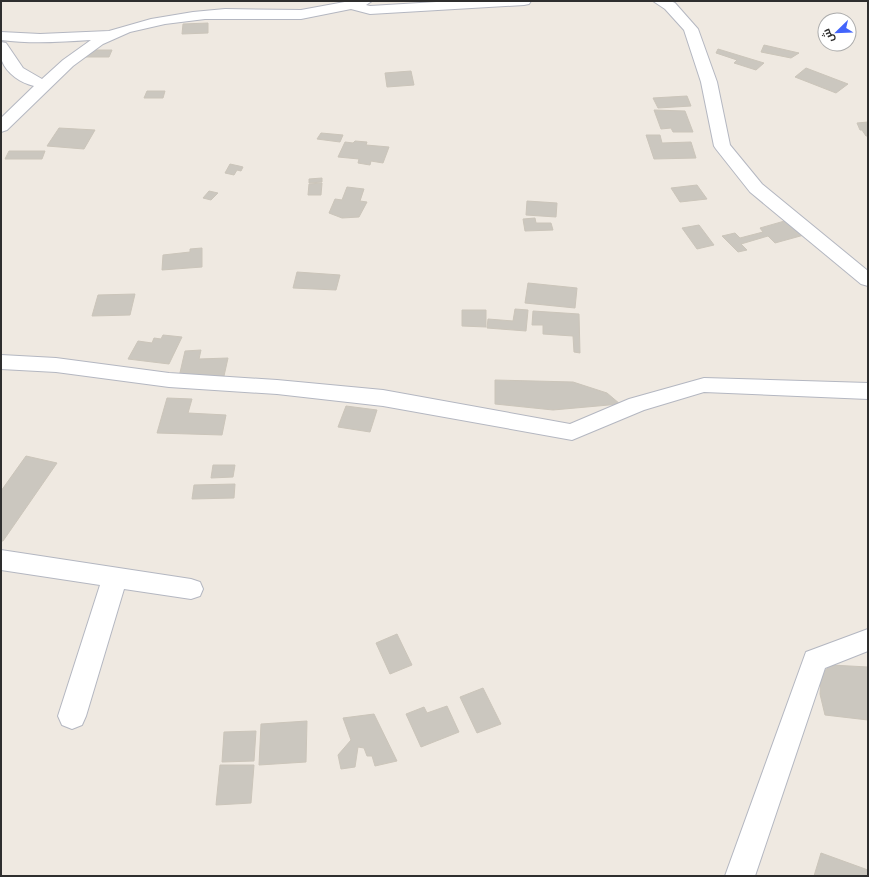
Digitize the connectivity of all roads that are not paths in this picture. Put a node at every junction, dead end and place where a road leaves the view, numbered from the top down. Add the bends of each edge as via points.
1 (365, 1) edge
2 (524, 1) edge
3 (660, 1) edge
4 (351, 5) junction
5 (231, 7) edge
6 (115, 33) junction
7 (1, 36) edge
8 (2, 50) edge
9 (44, 84) junction
10 (1, 127) edge
11 (868, 280) edge
12 (1, 362) edge
13 (868, 391) edge
14 (1, 560) edge
15 (115, 577) junction
16 (191, 589) dead end
17 (868, 640) edge
18 (72, 716) dead end
19 (740, 876) edge

1 - 4 street
2 - 4 street via 370,10
3 - 11 street via 670,6 691,29 709,82 722,146 756,188
4 - 5 street via 336,10 292,15
5 - 6 street via 216,14 138,26
6 - 7 street via 51,39
6 - 9 street via 74,58
8 - 9 street via 10,66 29,81
9 - 10 street
12 - 13 street via 56,365 169,380 277,387 383,398 572,432 637,404 704,385
14 - 15 street
15 - 16 street
15 - 18 street
17 - 19 street via 815,660

